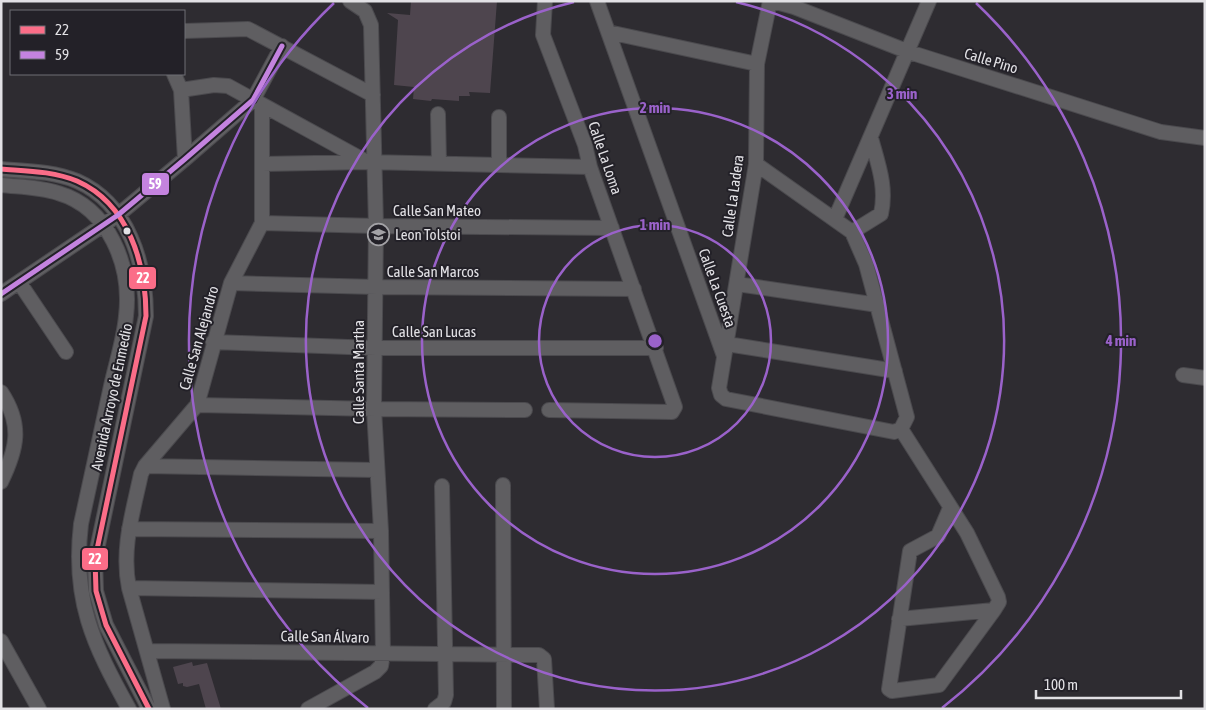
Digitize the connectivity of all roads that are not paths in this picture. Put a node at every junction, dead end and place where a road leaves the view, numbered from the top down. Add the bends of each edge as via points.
1 (350, 1) edge
2 (545, 1) edge
3 (597, 1) edge
4 (771, 1) edge
5 (929, 1) edge
6 (185, 31) edge
7 (608, 32) junction
8 (282, 46) junction
9 (909, 52) junction
10 (757, 64) junction
11 (174, 75) edge
12 (181, 90) junction
13 (373, 95) junction
14 (257, 103) junction
15 (438, 114) dead end
16 (499, 117) dead end
17 (871, 138) junction
18 (1205, 138) edge
19 (185, 159) junction
20 (371, 162) junction
21 (262, 164) junction
22 (439, 164) junction
23 (499, 164) junction
24 (756, 164) junction
25 (590, 167) junction
26 (1, 169) edge
27 (1, 185) edge
28 (118, 215) junction
29 (835, 219) junction
30 (262, 223) junction
31 (104, 226) junction
32 (376, 226) junction
33 (612, 228) junction
34 (852, 232) junction
35 (19, 282) junction
36 (231, 283) junction
37 (737, 284) junction
38 (376, 288) junction
39 (634, 289) junction
40 (1, 294) edge
41 (878, 306) junction
42 (213, 342) junction
43 (727, 344) junction
44 (375, 348) junction
45 (656, 348) junction
46 (66, 352) dead end
47 (725, 359) junction
48 (895, 371) junction
49 (1183, 375) dead end
50 (1205, 378) edge
51 (1, 392) edge
52 (197, 405) junction
53 (374, 410) junction
54 (524, 410) dead end
55 (549, 410) dead end
56 (900, 429) junction
57 (145, 466) junction
58 (376, 470) junction
59 (1, 482) edge
60 (503, 485) dead end
61 (442, 486) dead end
62 (950, 508) junction
63 (129, 529) junction
64 (381, 532) junction
65 (129, 588) junction
66 (382, 592) junction
67 (994, 610) junction
68 (899, 619) junction
69 (1, 641) edge
70 (147, 651) junction
71 (383, 654) junction
72 (444, 654) junction
73 (503, 656) junction
74 (38, 709) edge
75 (129, 709) edge
76 (149, 709) edge
77 (163, 709) edge
78 (308, 709) edge
79 (434, 709) edge
80 (504, 709) edge
81 (547, 709) edge

1 - 13 street, Calle Santa Martha via 365,11 371,24
2 - 25 street, Calle La Loma via 542,35 585,145
3 - 7 street, Calle La Cuesta
4 - 9 street, Calle Pino
4 - 10 street, Calle La Ladera
5 - 9 street
6 - 8 street via 248,29
7 - 10 street
7 - 47 street, Calle La Cuesta
8 - 13 street
8 - 14 street
9 - 17 street
9 - 18 street, Calle Pino via 1161,132
10 - 24 street, Calle La Ladera
11 - 12 street
12 - 14 street via 228,86
12 - 19 street
13 - 20 street, Calle Santa Martha
14 - 19 street
14 - 20 street
14 - 21 street, Calle San Alejandro
15 - 22 street
16 - 23 street
17 - 29 street
17 - 34 street via 884,188 884,202 881,214
19 - 28 street
20 - 21 street
20 - 22 street
20 - 32 street, Calle Santa Martha
21 - 30 street, Calle San Alejandro
22 - 23 street
23 - 25 street
24 - 29 street
24 - 37 street, Calle La Ladera
25 - 33 street, Calle La Loma
26 - 28 street, Avenida Arroyo de Enmedio via 42,172 76,181 103,199
27 - 31 street, Avenida Arroyo de Enmedio via 60,193 91,212
28 - 31 street
28 - 76 street, Avenida Arroyo de Enmedio via 138,253 146,294 146,316 100,526 95,560 96,591 106,625
29 - 34 street
30 - 32 street, Calle San Mateo
30 - 36 street, Calle San Alejandro
31 - 35 street
31 - 75 street, Avenida Arroyo de Enmedio via 120,253 126,283 126,316 81,524 78,573 90,631
32 - 33 street, Calle San Mateo
32 - 38 street, Calle Santa Martha
33 - 39 street, Calle La Loma
34 - 41 street via 866,264
35 - 40 street
35 - 46 street
36 - 38 street, Calle San Marcos
36 - 42 street, Calle San Alejandro
37 - 41 street
37 - 43 street, Calle La Ladera
38 - 39 street, Calle San Marcos
38 - 44 street, Calle Santa Martha
39 - 45 street, Calle La Loma
41 - 48 street
42 - 44 street, Calle San Lucas
42 - 52 street, Calle San Alejandro
43 - 47 street, Calle La Ladera
43 - 48 street
44 - 45 street, Calle San Lucas
44 - 53 street, Calle Santa Martha
45 - 55 street, Calle La Loma via 672,412
47 - 56 street, Calle La Ladera via 720,388 726,399 894,432
48 - 56 street via 907,417
49 - 50 street
51 - 59 street via 8,402 17,436 14,456
52 - 53 street
52 - 57 street, Calle San Alejandro
53 - 54 street
53 - 58 street, Calle Santa Martha
56 - 62 street
57 - 58 street
57 - 63 street, Calle San Alejandro
58 - 64 street, Calle Santa Martha
60 - 73 street
61 - 72 street
62 - 67 street via 967,534 998,597
62 - 68 street via 938,536 910,551
63 - 64 street
63 - 65 street, Calle San Alejandro via 125,569
64 - 66 street, Calle Santa Martha
65 - 66 street
65 - 70 street, Calle San Alejandro
66 - 71 street, Calle Santa Martha
67 - 68 street
67 - 68 street via 939,685 892,691 889,685
69 - 74 street
70 - 71 street, Calle San Álvaro
70 - 77 street, Calle San Alejandro
71 - 72 street, Calle San Álvaro
71 - 78 street via 381,666 375,672
72 - 73 street, Calle San Álvaro
72 - 79 street via 446,695 444,702
73 - 80 street
73 - 81 street, Calle San Álvaro via 539,655 544,659

